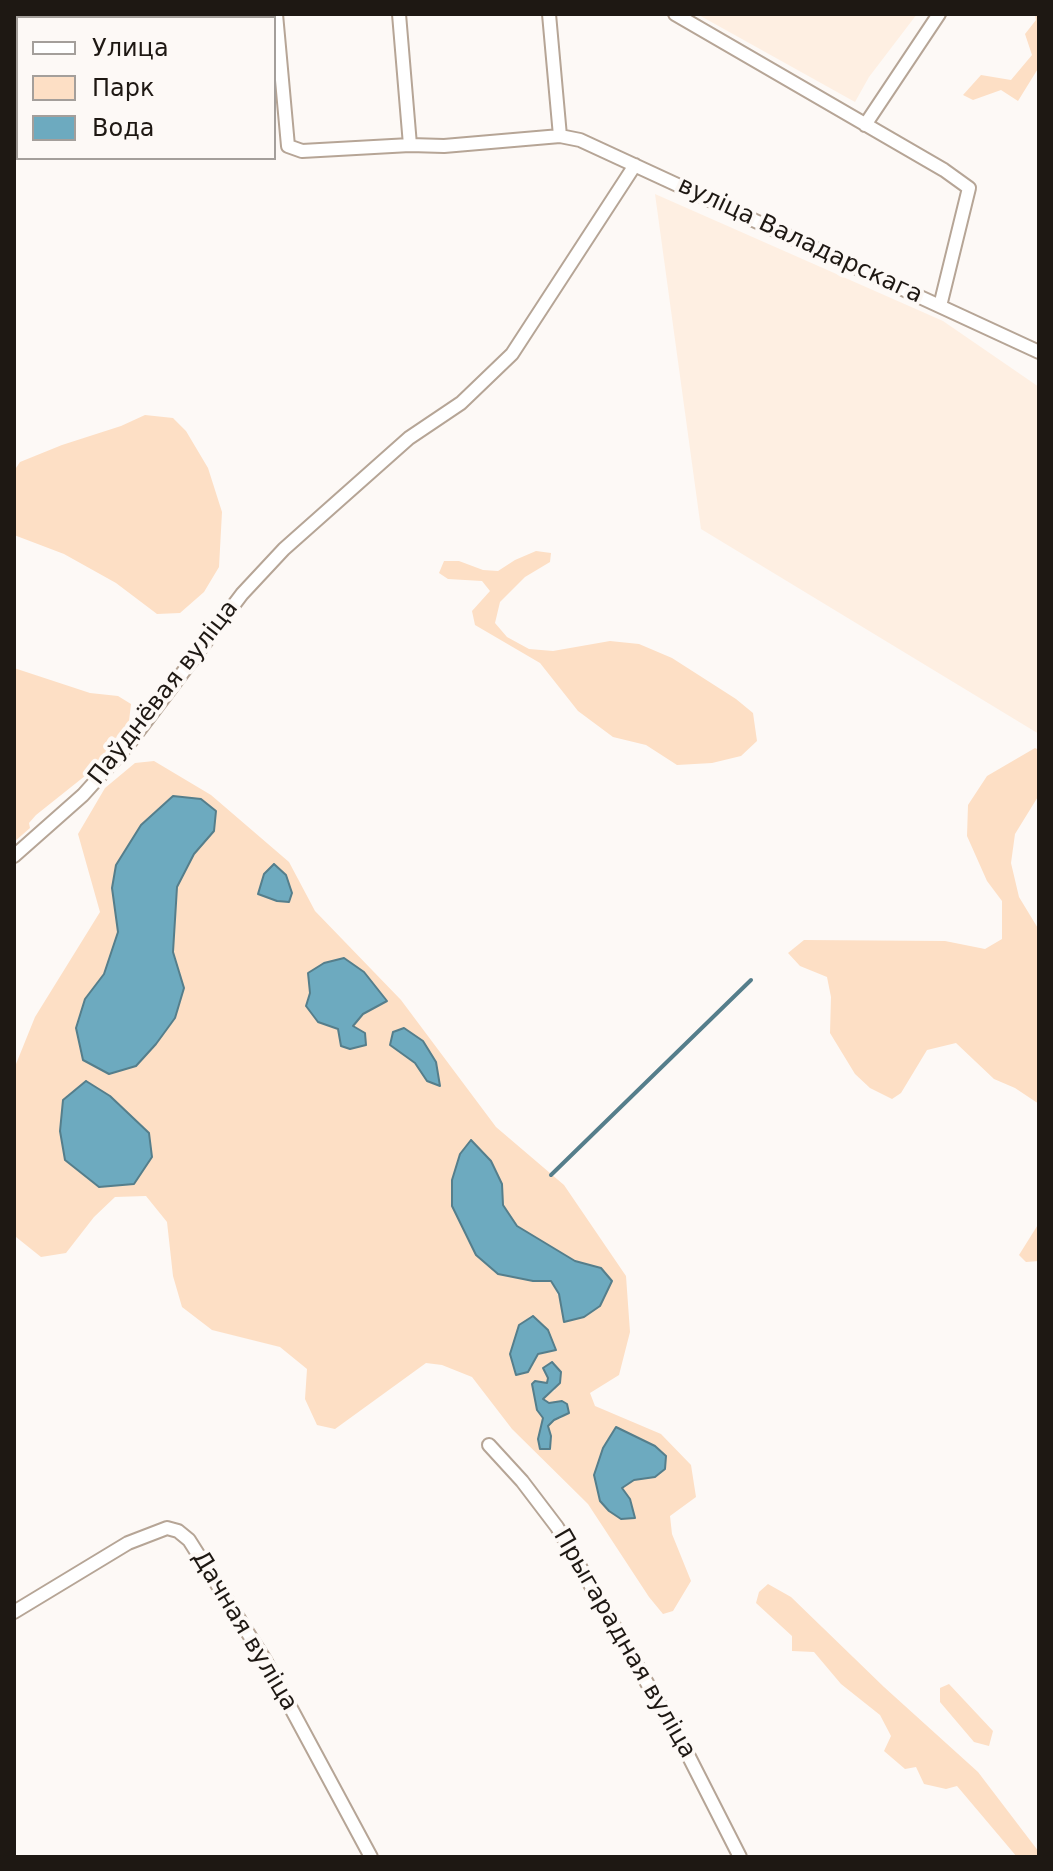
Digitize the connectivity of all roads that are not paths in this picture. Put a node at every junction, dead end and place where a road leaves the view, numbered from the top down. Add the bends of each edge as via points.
1 (276, 14) edge
2 (399, 14) edge
3 (549, 14) edge
4 (675, 14) edge
5 (939, 14) edge
6 (865, 125) junction
7 (560, 136) junction
8 (410, 145) junction
9 (635, 165) junction
10 (940, 306) junction
11 (1039, 352) edge
12 (14, 856) edge
13 (489, 1445) dead end
14 (14, 1612) edge
15 (371, 1857) edge
16 (740, 1857) edge

1 - 8 street via 288,146 302,151
2 - 8 street
3 - 7 street
4 - 6 street
5 - 6 street
6 - 10 street via 969,188
7 - 8 street
7 - 9 street, вуліца Валадарскага
9 - 10 street, вуліца Валадарскага
9 - 12 street, Паўднёвая вуліца via 512,354 461,403 409,438 295,539 242,594 128,745 83,795
10 - 11 street, вуліца Валадарскага
13 - 16 street, Прыгарадная вуліца via 557,1527 684,1747
14 - 15 street, Дачная вуліца via 128,1543 167,1528 178,1531 189,1540 265,1660

